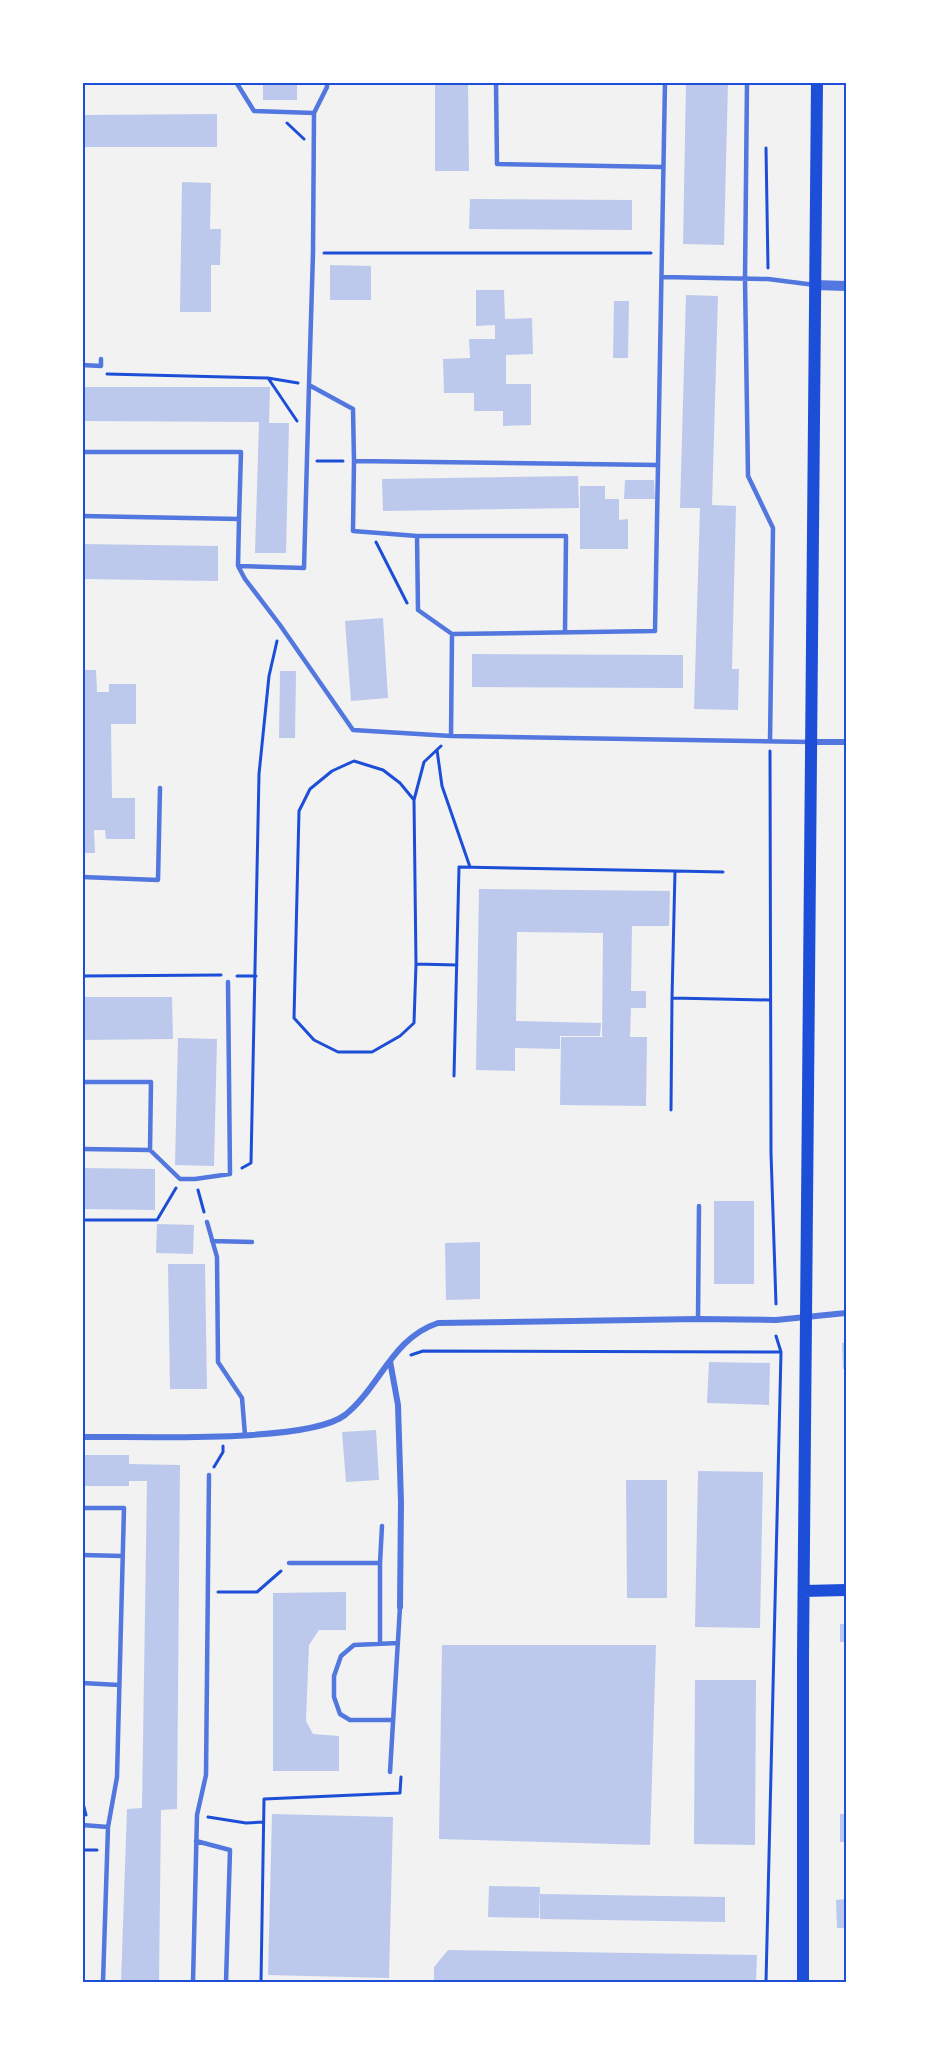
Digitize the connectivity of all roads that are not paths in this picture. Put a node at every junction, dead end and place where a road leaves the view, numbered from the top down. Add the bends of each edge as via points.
1 (236, 82) edge
2 (327, 82) edge
3 (496, 82) edge
4 (665, 82) edge
5 (747, 82) edge
6 (817, 82) edge
7 (314, 113) junction
8 (663, 166) junction
9 (662, 277) junction
10 (745, 279) junction
11 (815, 285) junction
12 (846, 286) edge
13 (101, 359) dead end
14 (82, 365) edge
15 (309, 385) junction
16 (82, 452) edge
17 (354, 461) junction
18 (657, 465) junction
19 (82, 516) edge
20 (239, 519) junction
21 (417, 536) junction
22 (238, 566) junction
23 (565, 632) junction
24 (452, 634) junction
25 (451, 736) junction
26 (770, 741) junction
27 (811, 742) junction
28 (846, 742) edge
29 (160, 788) dead end
30 (82, 877) edge
31 (228, 982) dead end
32 (82, 1082) edge
33 (82, 1149) edge
34 (150, 1150) junction
35 (699, 1206) dead end
36 (207, 1222) road end
37 (212, 1241) junction
38 (252, 1242) dead end
39 (846, 1313) edge
40 (807, 1318) junction
41 (698, 1319) junction
42 (390, 1360) junction
43 (245, 1435) junction
44 (82, 1437) edge
45 (209, 1475) road end
46 (82, 1508) edge
47 (382, 1526) dead end
48 (82, 1555) edge
49 (123, 1556) junction
50 (289, 1563) road end
51 (380, 1563) junction
52 (846, 1590) edge
53 (804, 1592) junction
54 (400, 1607) joint
55 (398, 1643) junction
56 (380, 1644) junction
57 (82, 1683) edge
58 (119, 1685) junction
59 (393, 1720) junction
60 (390, 1772) dead end
61 (82, 1825) edge
62 (108, 1827) junction
63 (196, 1841) junction
64 (103, 1983) edge
65 (193, 1983) edge
66 (226, 1983) edge
67 (803, 1983) edge

1 - 7 lane via 254,111
2 - 7 lane
3 - 8 lane via 497,164
4 - 8 lane
5 - 10 lane
6 - 11 main road
7 - 15 lane
8 - 9 lane
9 - 10 lane
9 - 18 lane
10 - 11 lane
10 - 26 lane via 748,476 773,528
11 - 12 street
11 - 27 main road
13 - 14 lane via 101,366
15 - 17 lane via 353,409
15 - 22 lane via 304,568
16 - 20 lane via 241,452
17 - 18 lane
17 - 21 lane via 353,531
18 - 23 lane via 655,631
19 - 20 lane
20 - 22 lane
21 - 23 lane via 566,536
21 - 24 lane via 418,610
22 - 25 lane via 353,730
23 - 24 lane
24 - 25 lane
25 - 26 lane
26 - 27 lane
27 - 28 street
27 - 40 main road
29 - 30 lane via 158,880
31 - 34 lane via 230,1174 180,1179
32 - 34 lane via 152,1082
33 - 34 lane
35 - 41 lane
36 - 37 lane
37 - 38 lane
37 - 43 lane via 217,1257 218,1362 242,1398
39 - 40 street
40 - 41 street
40 - 53 main road
41 - 42 street via 438,1323 409,1338
42 - 43 street via 344,1415 300,1430
42 - 54 street via 399,1426
43 - 44 street
45 - 63 lane via 206,1775
46 - 49 lane via 124,1508
47 - 51 lane
48 - 49 lane
49 - 58 lane
50 - 51 lane
51 - 56 lane
52 - 53 main road
53 - 67 main road
54 - 55 lane
55 - 56 lane
55 - 59 lane
56 - 59 lane via 354,1645 341,1656 334,1676 334,1697 340,1714 350,1720
57 - 58 lane
58 - 62 lane via 117,1778
59 - 60 lane
61 - 62 lane
62 - 64 lane
63 - 65 lane
63 - 66 lane via 230,1850

